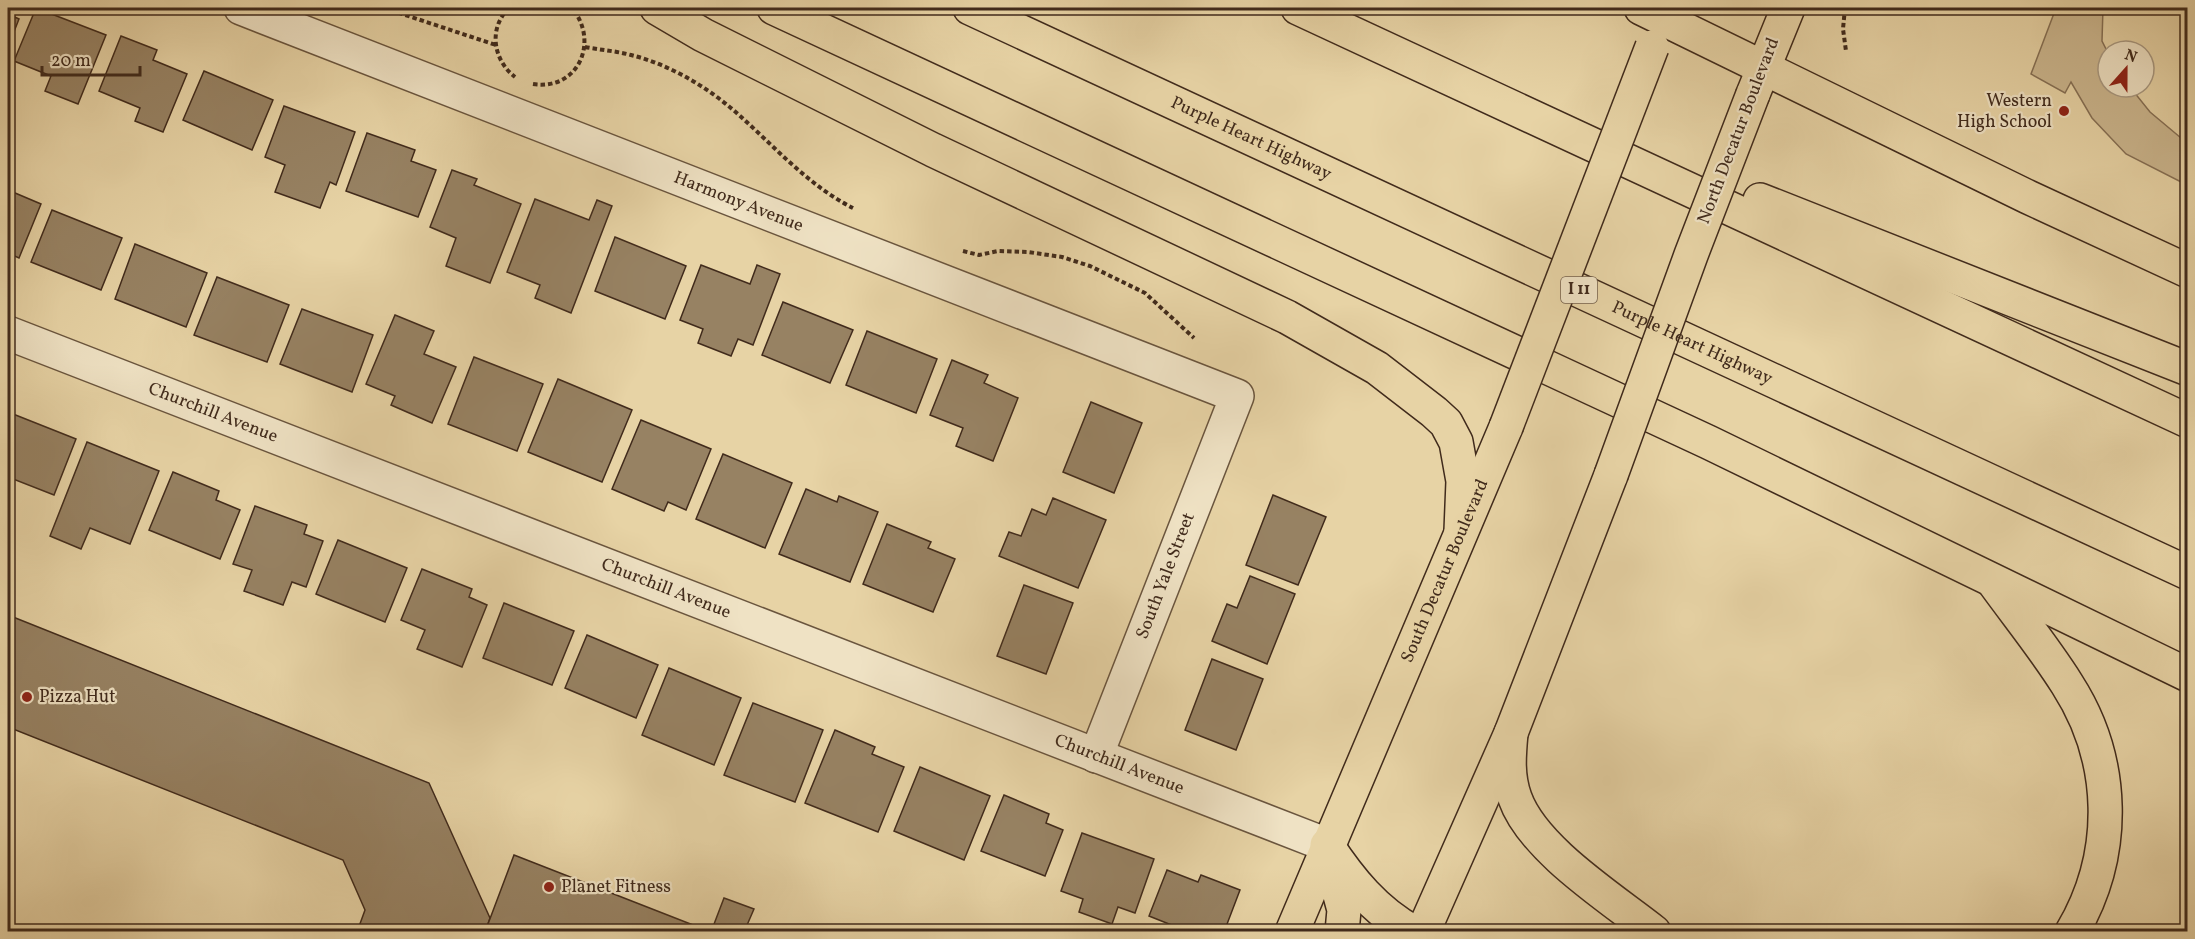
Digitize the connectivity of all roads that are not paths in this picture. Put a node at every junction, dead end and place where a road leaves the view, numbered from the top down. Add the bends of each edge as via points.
1 (241, 8) edge
2 (657, 8) edge
3 (774, 8) edge
4 (970, 8) edge
5 (1298, 8) edge
6 (1788, 8) edge
7 (1656, 20) edge
8 (1432, 70) junction
9 (1759, 81) junction
10 (2187, 271) edge
11 (8, 333) edge
12 (2187, 369) edge
13 (1237, 396) joint
14 (2187, 422) edge
15 (1461, 531) junction
16 (2187, 573) edge
17 (1991, 579) junction
18 (2187, 675) edge
19 (1511, 733) junction
20 (1096, 756) junction
21 (1327, 845) junction
22 (1292, 932) edge
23 (1342, 932) edge
24 (1413, 932) edge
25 (1422, 932) edge
26 (1654, 932) edge
27 (2072, 932) edge

1 - 13 street, Harmony Avenue
2 - 15 main road via 703,36 943,156 1287,317 1377,368 1446,423 1456,442 1463,481
3 - 17 main road via 1708,442
4 - 16 main road, Purple Heart Highway / I 11
5 - 8 main road
6 - 9 main road, North Decatur Boulevard
7 - 9 main road
7 - 15 main road, South Decatur Boulevard, bridge via 1590,207 1506,427
8 - 12 main road
8 - 14 main road
9 - 10 main road via 2028,197
9 - 19 main road, North Decatur Boulevard, bridge
11 - 20 street, Churchill Avenue
13 - 20 street, South Yale Street
15 - 21 main road, South Decatur Boulevard
17 - 18 main road
17 - 27 main road via 2067,683 2085,717 2102,766 2106,800 2102,851 2094,886
19 - 25 main road
19 - 26 main road via 1511,781 1530,825 1575,870
20 - 21 street, Churchill Avenue
21 - 22 main road, South Decatur Boulevard
21 - 23 main road via 1342,902
21 - 24 main road via 1368,897

